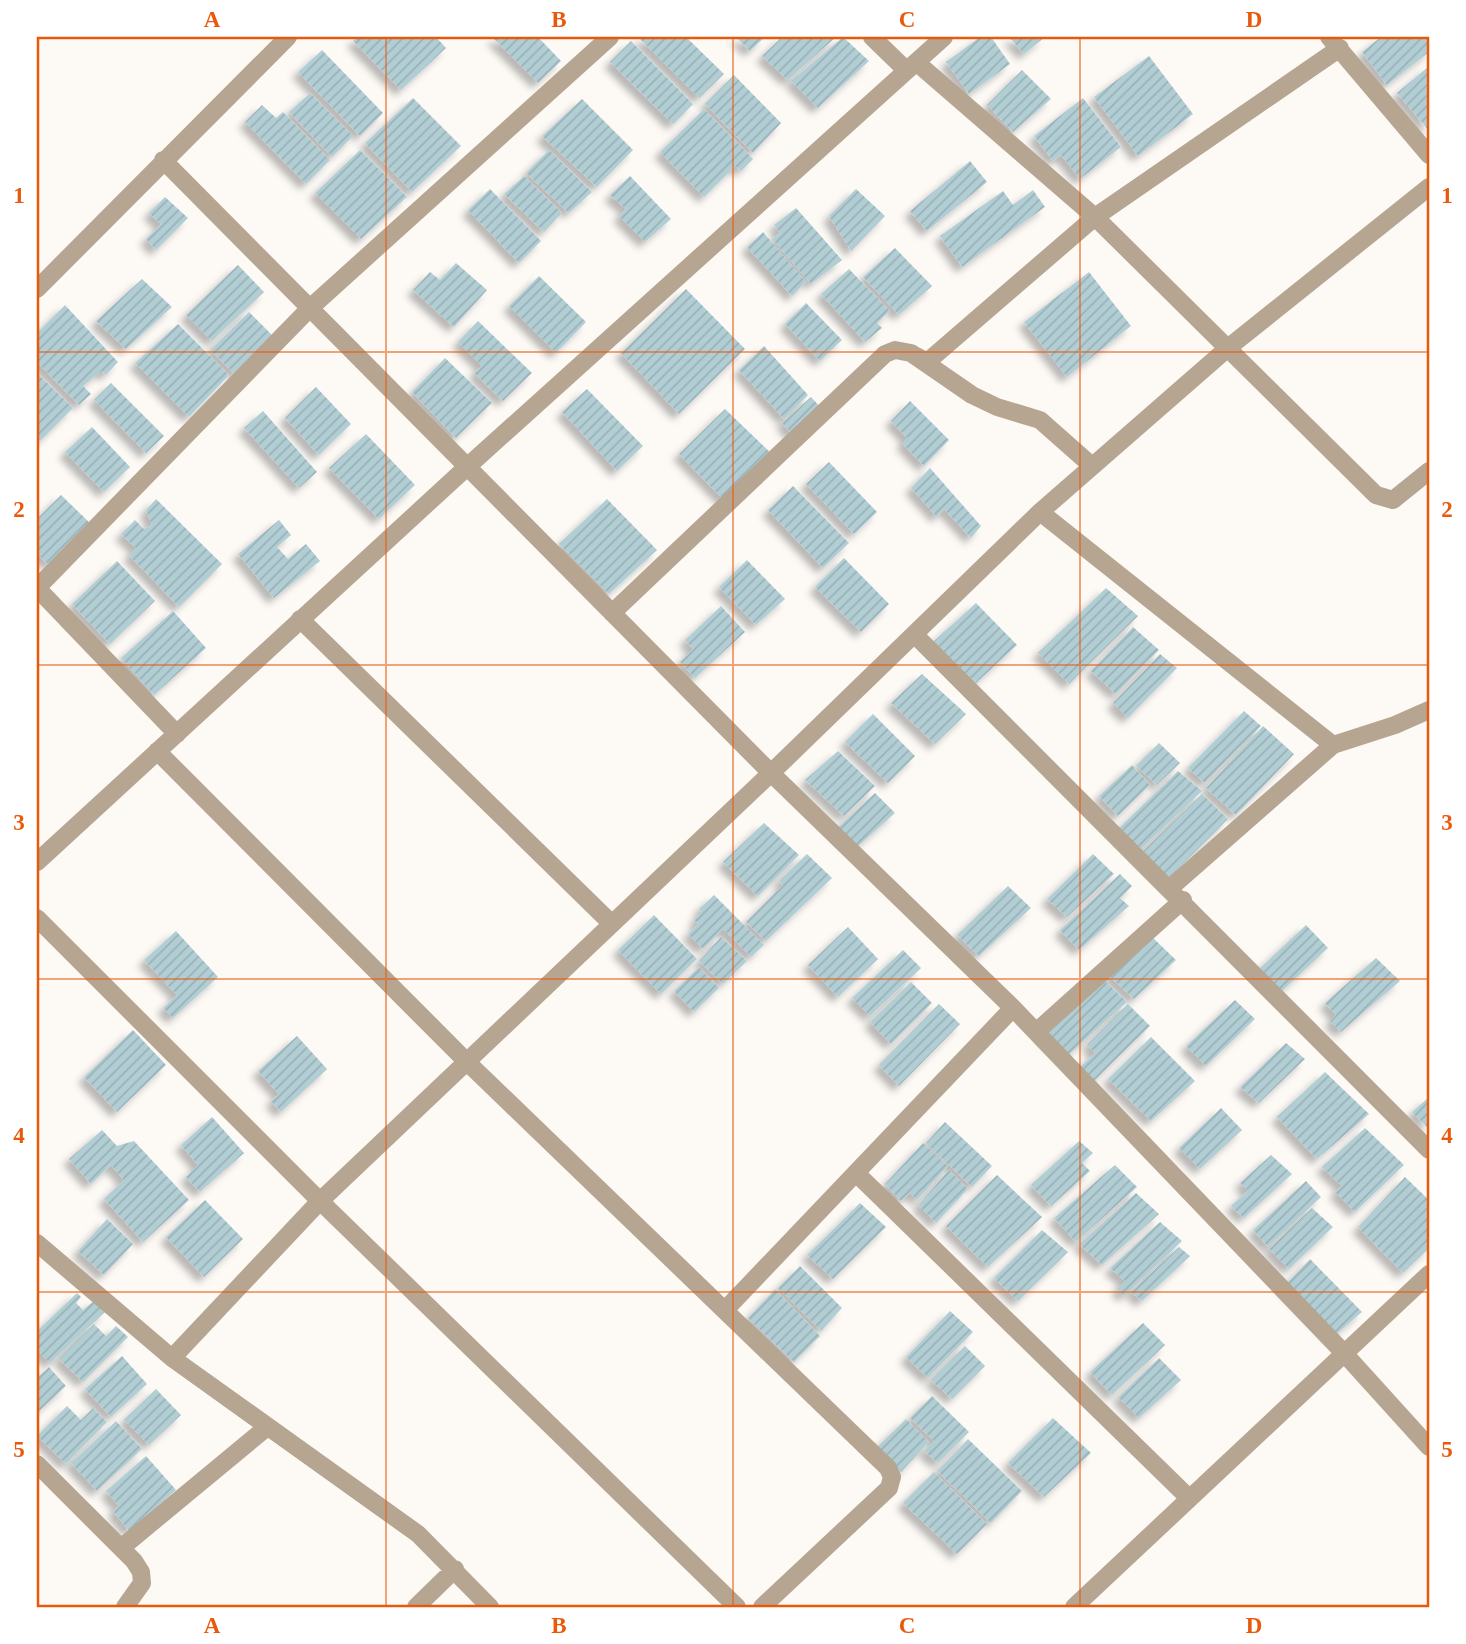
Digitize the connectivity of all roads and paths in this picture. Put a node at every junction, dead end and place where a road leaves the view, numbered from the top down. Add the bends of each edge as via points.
1 (288, 37) edge
2 (610, 37) edge
3 (872, 37) edge
4 (944, 37) edge
5 (1334, 43) edge
6 (911, 66) junction
7 (1429, 155) edge
8 (163, 160) junction
9 (1429, 187) edge
10 (1095, 218) junction
11 (37, 289) edge
12 (310, 308) junction
13 (1229, 347) junction
14 (911, 353) junction
15 (1092, 466) junction
16 (467, 467) junction
17 (1429, 471) edge
18 (1040, 512) junction
19 (37, 588) edge
20 (612, 613) junction
21 (300, 620) junction
22 (914, 634) junction
23 (1429, 710) edge
24 (177, 734) junction
25 (1333, 745) junction
26 (157, 751) junction
27 (771, 773) junction
28 (37, 862) edge
29 (1176, 894) junction
30 (37, 918) edge
31 (612, 924) junction
32 (1013, 1008) junction
33 (1036, 1032) junction
34 (467, 1062) junction
35 (1429, 1150) edge
36 (856, 1173) junction
37 (320, 1201) junction
38 (37, 1243) edge
39 (1429, 1274) edge
40 (724, 1310) junction
41 (1343, 1352) junction
42 (172, 1358) junction
43 (266, 1428) junction
44 (1429, 1447) edge
45 (37, 1464) edge
46 (1189, 1498) junction
47 (121, 1548) junction
48 (454, 1569) junction
49 (1079, 1605) edge
50 (125, 1607) edge
51 (416, 1607) edge
52 (490, 1607) edge
53 (737, 1607) edge
54 (762, 1607) edge

1 - 8 street
2 - 12 street
3 - 6 street
4 - 6 street
5 - 7 street
5 - 10 street
6 - 10 street
6 - 16 street
8 - 11 street
8 - 12 street
9 - 13 street
10 - 13 street
10 - 14 street via 928,362
12 - 16 street
12 - 19 street
13 - 15 street
13 - 17 street via 1383,499 1393,499
14 - 15 street via 972,395 1040,420
14 - 20 street via 895,350 885,354
15 - 18 street
16 - 20 street
16 - 21 street
18 - 22 street
18 - 25 street
19 - 24 street
20 - 27 street
21 - 24 street
21 - 31 street
22 - 27 street
22 - 29 street
23 - 25 street
24 - 26 street
25 - 29 street
26 - 28 street
26 - 34 street
27 - 31 street
27 - 32 street
29 - 33 street
29 - 35 street
30 - 37 street
31 - 34 street
32 - 33 street
32 - 36 street
33 - 41 street
34 - 37 street
34 - 40 street
36 - 40 street
36 - 46 street
37 - 42 street
37 - 53 street
38 - 42 street
39 - 41 street
40 - 54 street via 888,1468 892,1477 889,1488
41 - 44 street
41 - 46 street
42 - 43 street
43 - 47 street
43 - 48 street via 418,1534
45 - 47 street
46 - 49 street
47 - 50 street via 134,1560 142,1583
48 - 51 street
48 - 52 street

